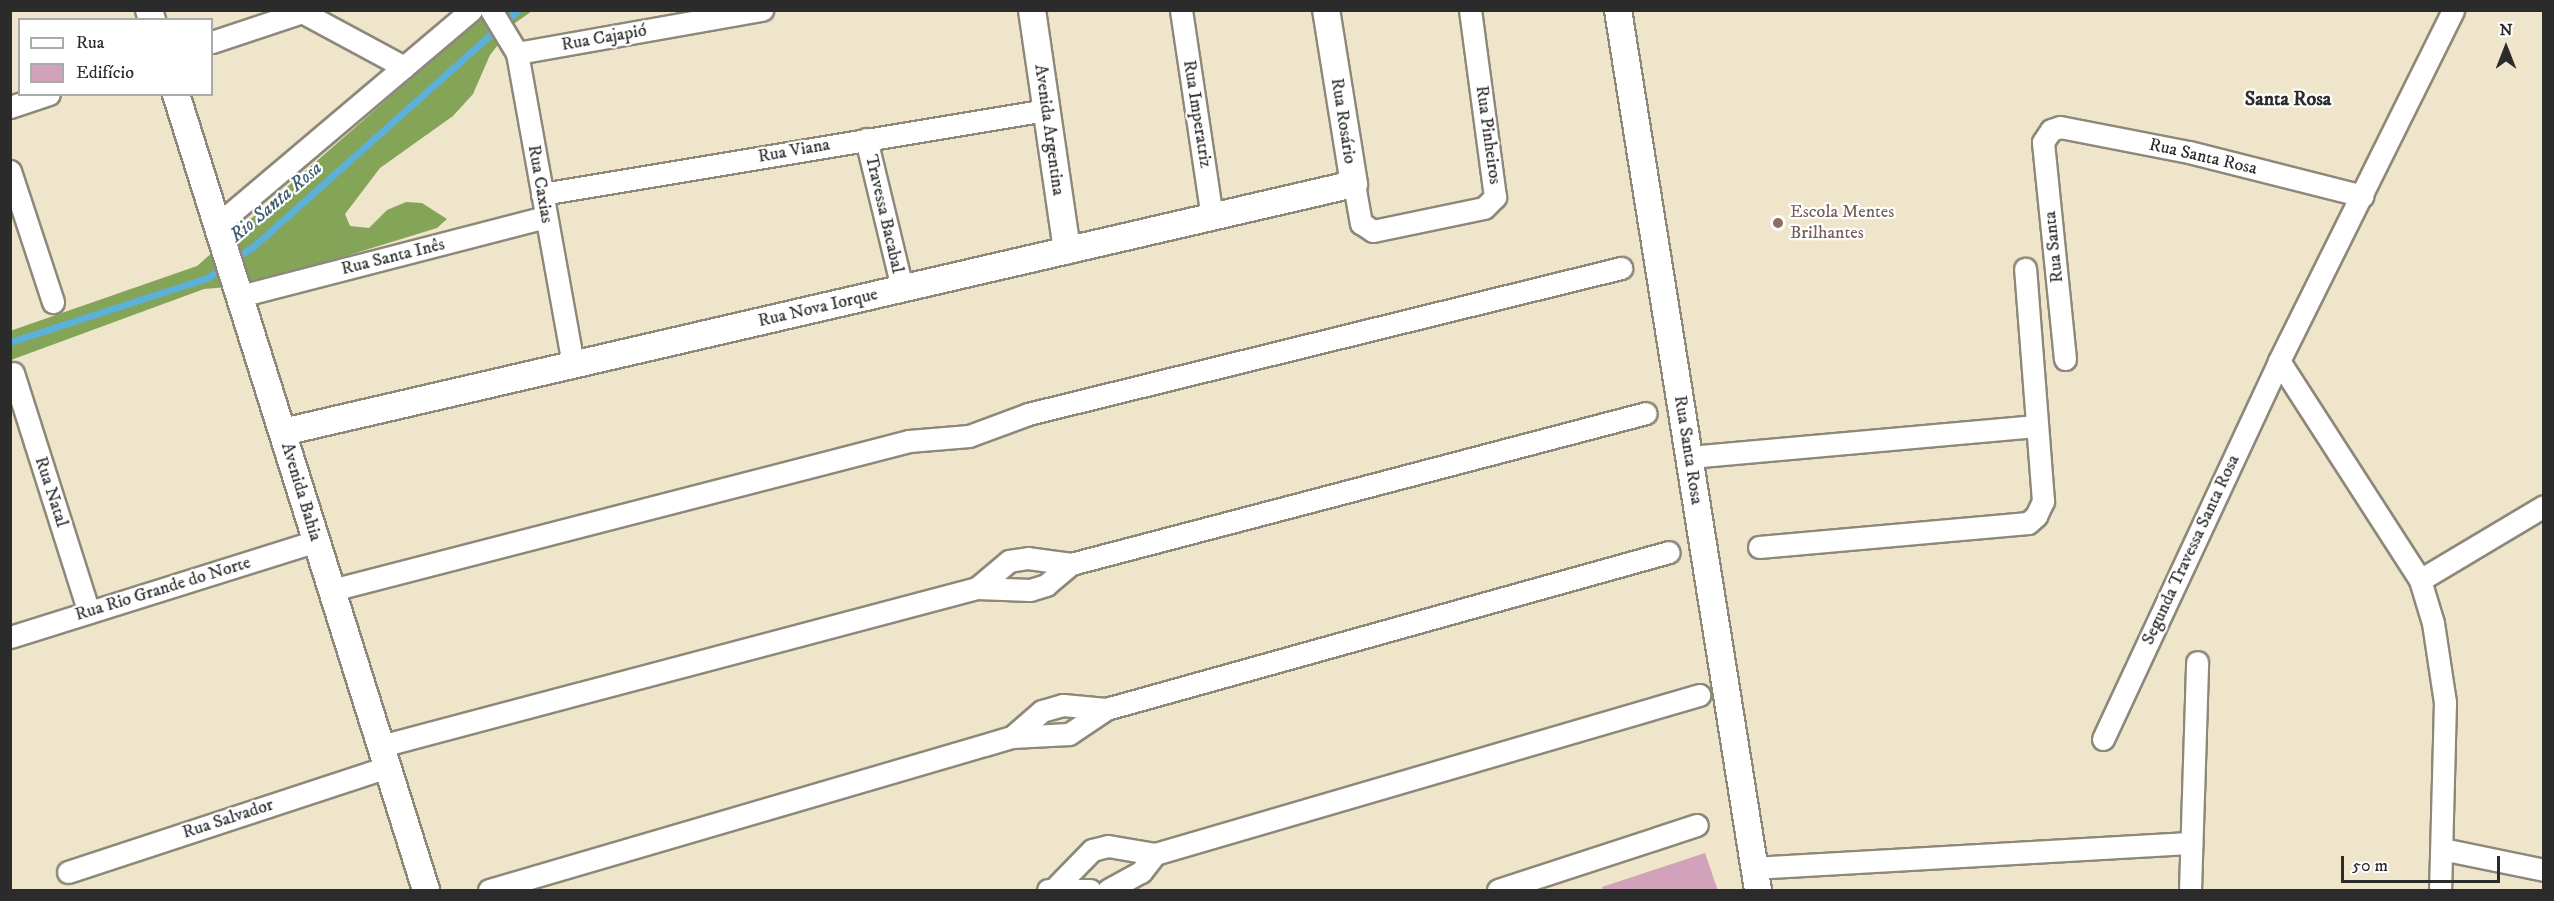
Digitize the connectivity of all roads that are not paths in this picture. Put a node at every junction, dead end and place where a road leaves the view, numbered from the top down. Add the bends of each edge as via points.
1 (471, 10) edge
2 (491, 10) edge
3 (762, 10) edge
4 (1032, 10) edge
5 (1181, 10) edge
6 (1326, 10) edge
7 (1470, 10) edge
8 (1618, 10) edge
9 (2453, 10) edge
10 (302, 11) edge
11 (213, 42) edge
12 (515, 48) junction
13 (404, 67) junction
14 (43, 96) edge
15 (177, 96) edge
16 (10, 107) edge
17 (1046, 111) junction
18 (2044, 135) joint
19 (866, 139) junction
20 (10, 171) edge
21 (1353, 184) junction
22 (542, 194) junction
23 (2363, 196) junction
24 (1212, 217) junction
25 (545, 218) junction
26 (1366, 229) joint
27 (220, 234) junction
28 (1067, 250) junction
29 (1620, 268) dead end
30 (2025, 269) dead end
31 (238, 288) junction
32 (902, 288) junction
33 (53, 302) dead end
34 (2066, 359) dead end
35 (2279, 361) junction
36 (573, 365) junction
37 (13, 373) dead end
38 (1646, 413) dead end
39 (2037, 426) junction
40 (283, 432) junction
41 (1689, 457) junction
42 (2544, 506) edge
43 (316, 541) junction
44 (1759, 547) dead end
45 (1669, 552) dead end
46 (1071, 564) junction
47 (2420, 580) junction
48 (339, 587) junction
49 (977, 588) junction
50 (89, 612) junction
51 (10, 637) edge
52 (2197, 662) dead end
53 (1699, 695) dead end
54 (1106, 709) junction
55 (1012, 738) junction
56 (2103, 739) dead end
57 (387, 752) junction
58 (1697, 825) dead end
59 (2191, 843) junction
60 (2442, 849) junction
61 (1155, 854) junction
62 (2544, 870) edge
63 (68, 872) dead end
64 (1756, 879) edge
65 (1051, 890) edge
66 (426, 891) edge
67 (489, 891) edge
68 (1090, 891) edge
69 (1107, 891) edge
70 (1498, 891) edge
71 (2190, 891) edge
72 (2440, 891) edge

1 - 13 street
2 - 12 street, Rua Caxias
3 - 12 street, Rua Cajapió
4 - 17 street, Avenida Argentina
5 - 24 street, Rua Imperatriz
6 - 21 street, Rua Rosário
7 - 26 street, Rua Pinheiros via 1495,197 1484,208 1373,231
8 - 41 street, Rua Santa Rosa
9 - 23 street, Segunda Travessa Santa Rosa
10 - 11 street
10 - 13 street
12 - 22 street, Rua Caxias
13 - 27 street
14 - 16 street
15 - 27 street, Avenida Bahia
17 - 19 street, Rua Viana
17 - 28 street, Avenida Argentina
18 - 23 street, Rua Santa Rosa via 2060,127 2072,129
18 - 34 street, Rua Santa
19 - 22 street, Rua Viana
19 - 32 street, Travessa Bacabal
20 - 33 street
21 - 24 street, Rua Nova Iorque
21 - 26 street, Rua Rosário via 1361,224
22 - 25 street, Rua Caxias
23 - 35 street, Segunda Travessa Santa Rosa
24 - 28 street, Rua Nova Iorque
25 - 31 street, Rua Santa Inês
25 - 36 street, Rua Caxias
27 - 31 street, Avenida Bahia
28 - 32 street, Rua Nova Iorque
29 - 48 street via 1028,414 969,436 909,441
30 - 39 street
31 - 40 street, Avenida Bahia
32 - 36 street, Rua Nova Iorque
35 - 47 street
35 - 56 street, Segunda Travessa Santa Rosa
36 - 40 street, Rua Nova Iorque
37 - 50 street, Rua Natal
38 - 46 street
39 - 41 street
39 - 44 street via 2043,501 2028,523
40 - 43 street, Avenida Bahia
41 - 64 street, Rua Santa Rosa
42 - 47 street
43 - 48 street, Avenida Bahia
43 - 50 street, Rua Rio Grande do Norte
45 - 54 street
46 - 49 street via 1046,585 1030,590
46 - 49 street via 1028,558 1010,561
47 - 60 street via 2435,633 2445,702
48 - 57 street, Avenida Bahia
49 - 57 street, Rua Salvador
50 - 51 street, Rua Rio Grande do Norte
52 - 59 street
53 - 61 street
54 - 55 street via 1069,734
54 - 55 street via 1063,705 1042,711
55 - 67 street
57 - 63 street, Rua Salvador
57 - 66 street, Avenida Bahia
58 - 70 street
59 - 64 street
59 - 71 street
60 - 62 street
60 - 72 street
61 - 65 street via 1108,846 1092,850
61 - 69 street via 1141,872
65 - 68 street

